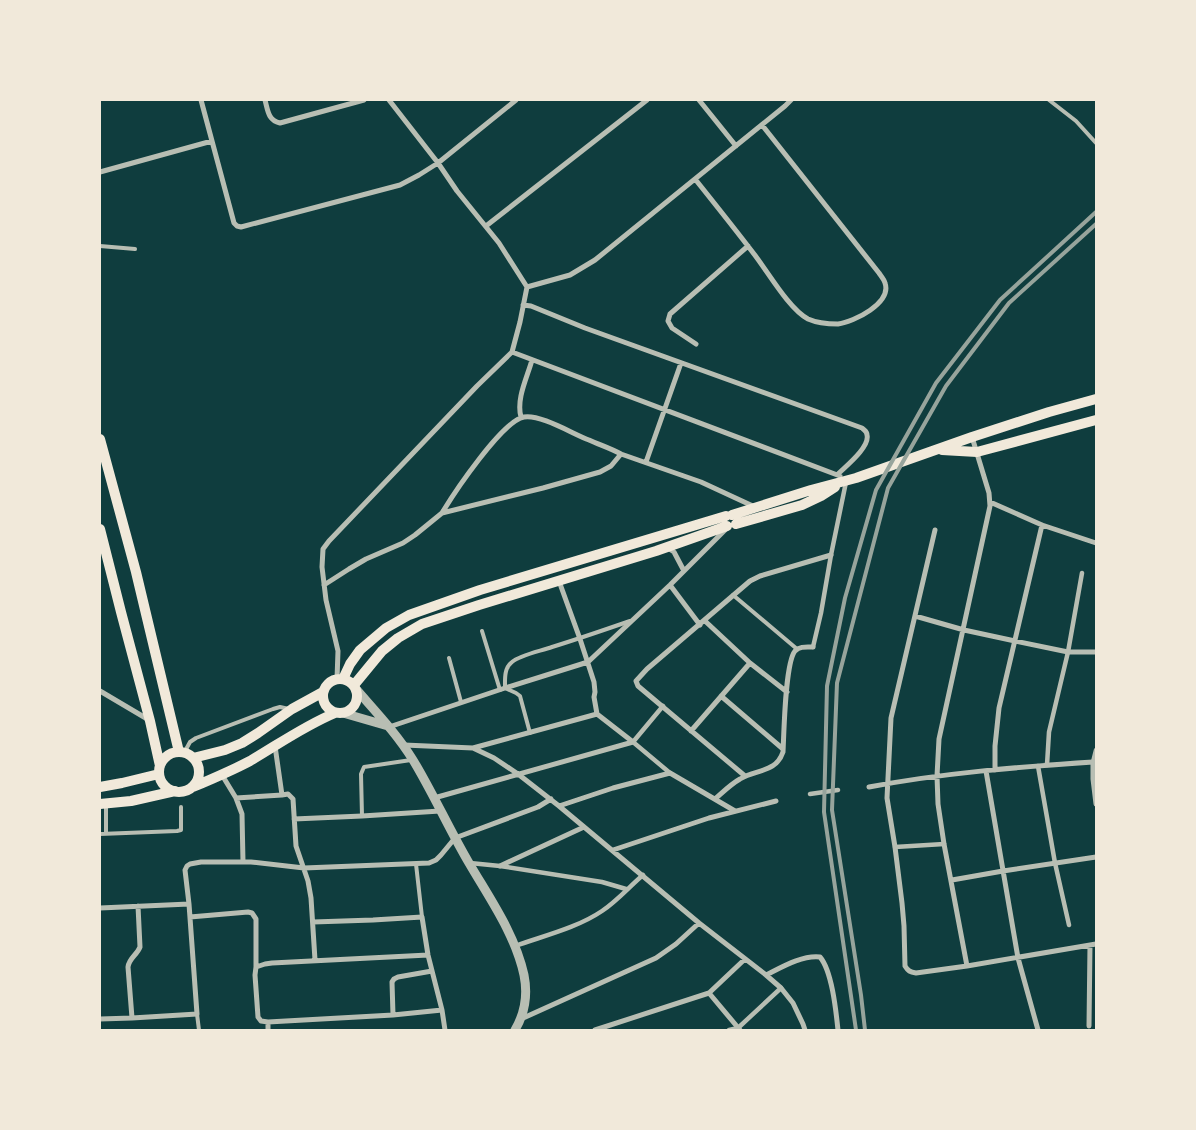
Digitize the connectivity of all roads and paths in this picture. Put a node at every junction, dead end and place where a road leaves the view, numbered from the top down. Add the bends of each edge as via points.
1 (201, 100) edge
2 (265, 100) edge
3 (364, 100) edge
4 (389, 100) edge
5 (516, 100) edge
6 (647, 100) edge
7 (699, 100) edge
8 (791, 100) edge
9 (1049, 100) edge
10 (762, 125) junction
11 (212, 141) junction
12 (1096, 143) edge
13 (736, 146) junction
14 (438, 163) junction
15 (100, 172) edge
16 (695, 179) junction
17 (486, 226) junction
18 (100, 246) edge
19 (748, 246) junction
20 (135, 249) dead end
21 (527, 287) junction
22 (523, 305) junction
23 (696, 344) dead end
24 (512, 352) junction
25 (532, 360) junction
26 (681, 363) junction
27 (1096, 399) edge
28 (665, 410) junction
29 (521, 418) junction
30 (1096, 420) edge
31 (972, 437) junction
32 (100, 439) edge
33 (936, 450) junction
34 (977, 452) junction
35 (621, 454) junction
36 (102, 457) edge
37 (646, 462) junction
38 (847, 477) junction
39 (990, 502) junction
40 (756, 507) junction
41 (442, 513) junction
42 (730, 522) junction
43 (1042, 525) junction
44 (100, 528) edge
45 (935, 530) dead end
46 (1096, 543) edge
47 (667, 548) junction
48 (831, 555) junction
49 (684, 571) junction
50 (1082, 572) dead end
51 (559, 581) junction
52 (324, 585) junction
53 (670, 585) junction
54 (733, 595) junction
55 (915, 616) junction
56 (634, 620) junction
57 (702, 623) junction
58 (964, 630) junction
59 (482, 632) dead end
60 (580, 639) junction
61 (1015, 642) junction
62 (813, 646) joint
63 (797, 649) junction
64 (1068, 652) junction
65 (1096, 652) edge
66 (449, 658) dead end
67 (588, 662) junction
68 (750, 663) junction
69 (340, 679) junction
70 (355, 687) junction
71 (502, 689) junction
72 (100, 691) edge
73 (323, 692) junction
74 (787, 692) junction
75 (721, 696) junction
76 (461, 702) junction
77 (663, 706) junction
78 (292, 709) junction
79 (339, 713) junction
80 (597, 714) junction
81 (150, 721) junction
82 (388, 727) junction
83 (691, 731) junction
84 (530, 732) junction
85 (633, 742) junction
86 (403, 745) junction
87 (275, 746) junction
88 (473, 748) junction
89 (783, 749) junction
90 (1096, 750) edge
91 (185, 754) junction
92 (413, 760) junction
93 (1093, 762) junction
94 (1047, 765) junction
95 (1038, 766) junction
96 (160, 770) junction
97 (995, 770) junction
98 (986, 771) junction
99 (670, 773) junction
100 (518, 774) junction
101 (222, 775) junction
102 (745, 776) junction
103 (937, 776) junction
104 (888, 783) junction
105 (100, 787) edge
106 (192, 787) junction
107 (869, 787) dead end
108 (838, 790) dead end
109 (175, 792) junction
110 (810, 794) dead end
111 (282, 795) junction
112 (1095, 795) edge
113 (236, 798) junction
114 (434, 798) junction
115 (551, 800) junction
116 (715, 800) junction
117 (776, 801) dead end
118 (103, 803) edge
119 (1096, 804) edge
120 (559, 806) junction
121 (181, 807) dead end
122 (440, 811) junction
123 (735, 811) junction
124 (362, 816) junction
125 (294, 819) junction
126 (584, 827) junction
127 (106, 833) junction
128 (100, 834) edge
129 (455, 838) junction
130 (944, 844) junction
131 (895, 847) junction
132 (613, 850) junction
133 (1096, 857) edge
134 (244, 862) junction
135 (1055, 862) junction
136 (469, 863) junction
137 (416, 864) junction
138 (500, 866) junction
139 (304, 868) junction
140 (1003, 871) junction
141 (643, 875) junction
142 (952, 880) junction
143 (626, 890) junction
144 (189, 904) junction
145 (138, 906) junction
146 (100, 908) edge
147 (422, 917) junction
148 (190, 918) junction
149 (314, 922) junction
150 (699, 923) junction
151 (1069, 925) dead end
152 (1093, 944) edge
153 (515, 946) junction
154 (428, 955) junction
155 (1018, 958) junction
156 (745, 959) junction
157 (314, 960) junction
158 (967, 966) junction
159 (256, 967) junction
160 (432, 971) junction
161 (766, 975) junction
162 (780, 988) junction
163 (709, 994) junction
164 (442, 1010) junction
165 (197, 1014) junction
166 (394, 1015) junction
167 (132, 1018) junction
168 (100, 1019) edge
169 (521, 1019) junction
170 (268, 1022) junction
171 (1089, 1026) dead end
172 (739, 1029) edge
173 (200, 1030) edge
174 (268, 1030) edge
175 (445, 1030) edge
176 (515, 1030) edge
177 (595, 1030) edge
178 (729, 1030) edge
179 (805, 1030) edge
180 (838, 1030) edge
181 (1038, 1030) edge

1 - 11 street
2 - 3 street via 270,116 280,122
4 - 14 street
5 - 14 street
6 - 17 street
7 - 13 street
8 - 10 street
9 - 12 lane via 1076,121
10 - 13 street
10 - 19 street via 879,273 885,283 884,297 856,319 838,324 814,321 800,313 783,295
11 - 14 street via 234,223 241,227 400,185
11 - 15 street
13 - 16 street
14 - 17 street
16 - 19 street
16 - 21 street via 582,269
17 - 21 street
18 - 20 lane
19 - 23 street via 670,314 670,326
21 - 22 street
22 - 24 street
22 - 26 street
24 - 25 street
24 - 52 street via 323,548
25 - 28 street
25 - 29 street via 520,400
26 - 28 street
26 - 38 street via 862,428 867,435 866,444
27 - 31 main road
28 - 37 street
28 - 38 street
29 - 35 street via 546,421
29 - 41 street via 480,457
30 - 34 main road
31 - 33 main road
31 - 34 street
32 - 36 main road
33 - 34 main road
33 - 38 main road
34 - 39 street
35 - 37 street
35 - 41 street via 611,466 600,472
36 - 91 main road
37 - 40 street
38 - 40 main road
38 - 42 main road via 802,505
38 - 48 street
39 - 43 street
39 - 58 street
40 - 42 main road
41 - 52 street via 409,539
42 - 47 main road
42 - 49 street
42 - 69 main road via 480,590 409,615 386,628 360,650
43 - 46 street
43 - 61 street
44 - 81 main road
45 - 55 street
47 - 49 street via 674,552
47 - 51 main road
48 - 54 street via 760,576
48 - 62 street
49 - 53 street
50 - 64 street
51 - 60 street
51 - 70 main road via 422,624 382,651
52 - 69 street via 338,651
53 - 56 street
53 - 57 street
54 - 57 street
54 - 63 lane
55 - 58 street
55 - 104 street via 892,714
56 - 60 lane
56 - 67 street
57 - 68 street
57 - 77 street via 636,681
58 - 61 street
58 - 103 street via 939,739
59 - 71 lane
60 - 67 street
60 - 71 lane via 513,661 505,674
61 - 64 street
61 - 97 street via 997,718
62 - 63 street
63 - 74 street via 791,661
64 - 65 street
64 - 94 street via 1050,728
66 - 76 lane
67 - 71 street
67 - 80 street
68 - 74 street
68 - 75 street
69 - 70 main road via 350,681
69 - 73 main road via 329,683
70 - 79 main road via 358,698 353,708
70 - 82 street
71 - 76 street
71 - 84 lane via 520,696
72 - 81 street
73 - 78 main road
73 - 79 main road via 326,707
74 - 89 street
75 - 83 street
75 - 89 street
76 - 82 street
77 - 83 street
77 - 85 street
78 - 91 main road via 242,743 225,750
78 - 91 lane via 273,709 196,738 190,742
79 - 82 street
79 - 87 main road via 315,721
80 - 84 street
80 - 85 street
81 - 96 main road
82 - 86 street
83 - 102 street
84 - 88 street
85 - 99 street
85 - 100 street
86 - 88 street
86 - 92 street
87 - 101 main road
87 - 111 street
88 - 100 street
89 - 102 street via 774,765
90 - 93 street
91 - 96 main road via 167,756
91 - 106 main road via 197,763 199,769 197,782
92 - 114 street
92 - 124 lane via 364,768 360,774
93 - 94 street
93 - 112 street
94 - 95 street
95 - 97 street
95 - 135 street
96 - 105 main road
96 - 109 main road via 164,785
97 - 98 street
98 - 103 street
98 - 140 street
99 - 116 street
99 - 120 street
100 - 114 street
100 - 115 street
101 - 106 main road
101 - 113 street
102 - 116 street
103 - 104 street
103 - 130 street
104 - 107 street
104 - 131 street
106 - 109 main road
108 - 110 street
109 - 118 main road
111 - 113 street
111 - 125 street via 288,794 293,799
112 - 119 street
113 - 134 street via 242,814
114 - 122 street
115 - 120 street
115 - 129 street
116 - 123 street
117 - 123 street
118 - 127 lane
120 - 126 street
121 - 127 lane via 182,830
122 - 124 street
122 - 129 street
123 - 132 street
124 - 125 street
125 - 139 street via 296,846
126 - 132 street
126 - 138 street
127 - 128 lane
129 - 136 street
129 - 137 street via 436,860
130 - 131 street
130 - 142 street
131 - 158 street via 907,970 916,973
132 - 141 street
133 - 135 street
134 - 139 street
134 - 144 street via 198,862 187,866
135 - 140 street
135 - 151 street
136 - 138 street
136 - 153 street
137 - 139 street
137 - 147 lane
138 - 143 street via 602,882
139 - 149 street
140 - 142 street
140 - 155 street
141 - 143 street
141 - 150 street
142 - 158 street
143 - 153 street via 615,902 580,923
144 - 145 street
144 - 148 street
145 - 146 street
145 - 167 street via 140,947 128,967
147 - 149 street
147 - 154 street
148 - 159 street via 252,913 256,919
148 - 165 street
149 - 157 street
150 - 156 street
150 - 169 street via 656,958
152 - 155 street
152 - 171 street
153 - 169 street via 526,994
154 - 157 street
154 - 160 street
155 - 158 street
155 - 181 street
156 - 161 street
156 - 163 street
157 - 159 street
159 - 170 street via 258,1017
160 - 164 street
160 - 166 street via 394,979
161 - 162 street
161 - 180 street via 788,964 820,957 833,992
162 - 172 street
162 - 179 street via 793,1003
163 - 172 street
163 - 177 street
164 - 166 street
164 - 175 street
165 - 167 street
165 - 173 lane
166 - 170 street
167 - 168 street
169 - 176 street
170 - 174 street
172 - 178 street

